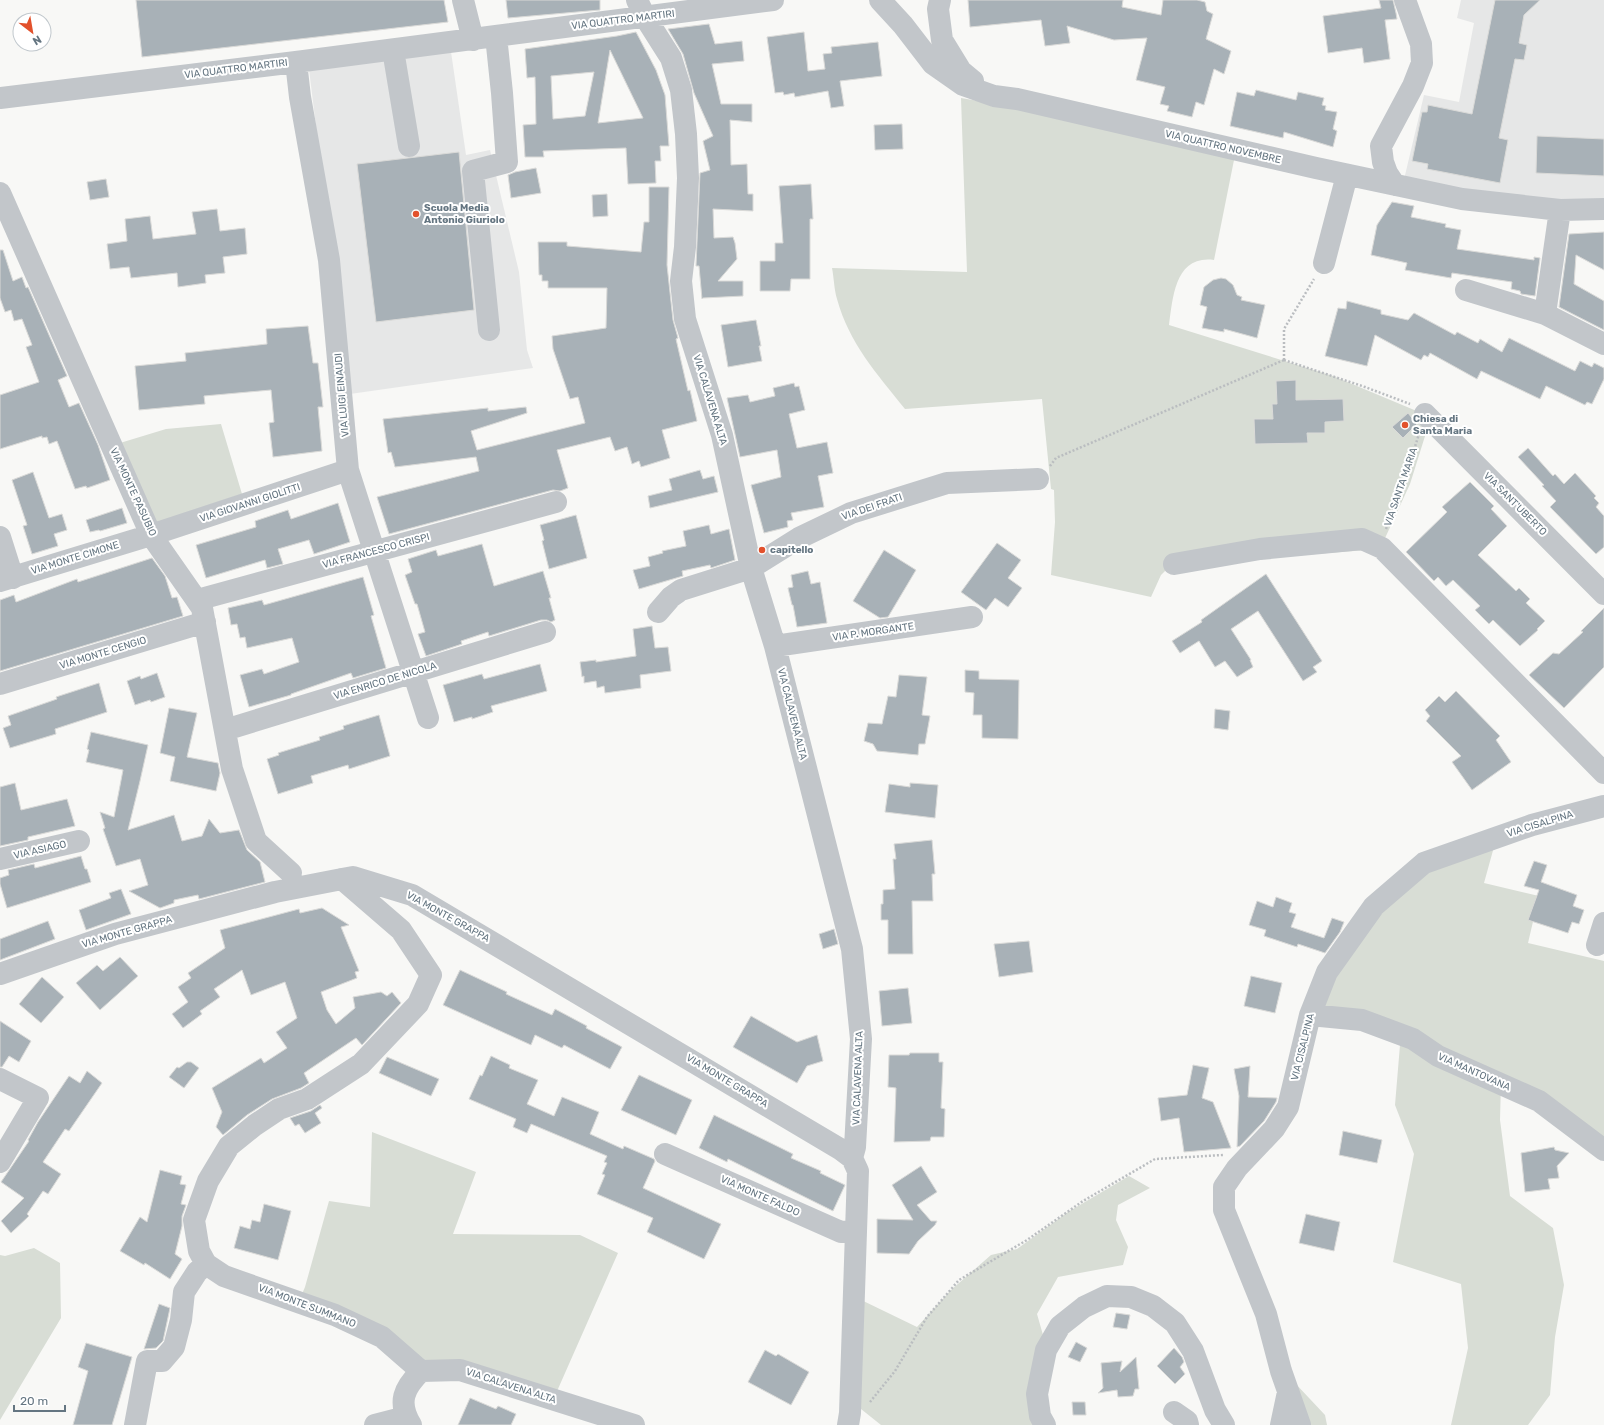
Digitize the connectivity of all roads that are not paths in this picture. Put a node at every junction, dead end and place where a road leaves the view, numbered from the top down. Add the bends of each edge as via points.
1 (463, 0) edge
2 (773, 0) edge
3 (880, 0) edge
4 (940, 0) edge
5 (1405, 0) edge
6 (641, 8) edge
7 (496, 36) junction
8 (473, 40) junction
9 (393, 50) junction
10 (296, 62) junction
11 (994, 96) junction
12 (0, 98) edge
13 (409, 146) dead end
14 (1381, 146) junction
15 (1347, 175) junction
16 (1395, 185) junction
17 (0, 193) edge
18 (1604, 209) edge
19 (1560, 210) junction
20 (1324, 263) road end
21 (1466, 290) dead end
22 (1545, 314) junction
23 (490, 330) dead end
24 (1604, 344) edge
25 (1425, 414) road end
26 (348, 470) junction
27 (1038, 479) road end
28 (556, 502) dead end
29 (151, 535) junction
30 (0, 537) edge
31 (374, 551) junction
32 (1174, 564) dead end
33 (751, 568) junction
34 (6, 580) edge
35 (1604, 594) edge
36 (197, 600) junction
37 (658, 612) dead end
38 (972, 618) dead end
39 (205, 622) junction
40 (545, 632) dead end
41 (775, 646) junction
42 (413, 672) junction
43 (0, 684) edge
44 (428, 718) dead end
45 (225, 730) junction
46 (1604, 773) edge
47 (1604, 806) edge
48 (79, 841) dead end
49 (0, 859) edge
50 (291, 873) dead end
51 (342, 879) junction
52 (1604, 923) edge
53 (1597, 945) dead end
54 (0, 974) edge
55 (1310, 1015) junction
56 (0, 1079) edge
57 (1604, 1150) edge
58 (665, 1154) dead end
59 (852, 1158) junction
60 (0, 1162) edge
61 (856, 1231) junction
62 (206, 1264) junction
63 (421, 1371) junction
64 (1288, 1392) junction
65 (849, 1419) edge
66 (409, 1421) edge
67 (135, 1425) edge
68 (374, 1425) edge
69 (634, 1425) edge
70 (1045, 1425) edge
71 (1224, 1425) edge
72 (1281, 1425) edge
73 (1300, 1425) edge

1 - 8 street
2 - 6 street, VIA QUATTRO MARTIRI
3 - 11 street, VIA QUATTRO NOVEMBRE via 933,64 963,86
4 - 11 street via 938,9 942,40 961,71
5 - 14 street via 1421,44 1422,63 1413,86
6 - 7 street, VIA QUATTRO MARTIRI
6 - 33 street, VIA CALAVENA ALTA via 671,58 681,90 688,178 681,281 685,319 722,435
7 - 8 street, VIA QUATTRO MARTIRI
7 - 23 street via 507,162 472,171
8 - 9 street, VIA QUATTRO MARTIRI
9 - 10 street, VIA QUATTRO MARTIRI
9 - 13 street
10 - 12 street, VIA QUATTRO MARTIRI
10 - 26 street, VIA LUIGI EINAUDI via 329,260
11 - 15 street, VIA QUATTRO NOVEMBRE via 1017,99
14 - 15 street via 1362,166
14 - 16 street via 1383,162
15 - 16 street, VIA QUATTRO NOVEMBRE
15 - 20 street
16 - 19 street, VIA QUATTRO NOVEMBRE via 1462,199
17 - 29 street, VIA MONTE PASUBIO
18 - 19 street, VIA QUATTRO NOVEMBRE
19 - 22 street
21 - 22 street
22 - 24 street
25 - 35 street, VIA SANT'UBERTO
26 - 29 street, VIA GIOVANNI GIOLITTI
26 - 31 street, VIA LUIGI EINAUDI
27 - 33 street, VIA DEI FRATI via 948,483 851,513 799,538
28 - 31 street, VIA FRANCESCO CRISPI
29 - 34 street, VIA MONTE CIMONE
29 - 36 street, VIA MONTE PASUBIO
30 - 34 street
31 - 36 street, VIA FRANCESCO CRISPI
31 - 42 street, VIA LUIGI EINAUDI
32 - 46 street via 1260,549 1362,539 1382,548
33 - 37 street, VIA DEI FRATI via 681,590
33 - 41 street, VIA CALAVENA ALTA
36 - 39 street, VIA MONTE PASUBIO
38 - 41 street, VIA P. MORGANTE
39 - 43 street, VIA MONTE CENGIO
39 - 45 street, VIA MONTE PASUBIO
40 - 42 street, VIA ENRICO DE NICOLA
41 - 59 street, VIA CALAVENA ALTA via 852,949 862,1039 855,1147
42 - 44 street, VIA LUIGI EINAUDI
42 - 45 street, VIA ENRICO DE NICOLA
45 - 50 street, VIA MONTE PASUBIO via 232,768 256,841
47 - 55 street, VIA CISALPINA via 1532,825 1424,863 1374,906 1327,972
48 - 49 street, VIA ASIAGO
51 - 54 street, VIA MONTE GRAPPA via 276,892 116,934
51 - 59 street, VIA MONTE GRAPPA via 353,877 412,895
51 - 62 street via 401,930 431,975 418,1004 361,1064 307,1099 279,1109 229,1146 208,1181 194,1220 199,1251
52 - 53 street
55 - 57 street, VIA MANTOVANA via 1362,1020 1413,1039 1438,1056 1539,1101
55 - 64 street, VIA CISALPINA via 1288,1107 1274,1129 1237,1168 1224,1188 1224,1210 1266,1314
56 - 60 street via 38,1098
58 - 61 street, VIA MONTE FALDO via 841,1232
59 - 61 street, VIA CALAVENA ALTA via 858,1171
61 - 65 street, VIA CALAVENA ALTA
62 - 63 street, VIA MONTE SUMMANO via 224,1276 335,1315 382,1337
62 - 67 street via 197,1272 184,1292 181,1320 174,1347 162,1361 148,1361
63 - 66 street via 409,1384 403,1398
63 - 69 street, VIA CALAVENA ALTA via 460,1370
64 - 72 street, VIA CISALPINA
64 - 73 street
66 - 68 street
70 - 71 street via 1040,1416 1037,1394 1046,1350 1060,1326 1084,1307 1107,1296 1131,1297 1153,1306 1175,1323 1193,1350 1215,1410

